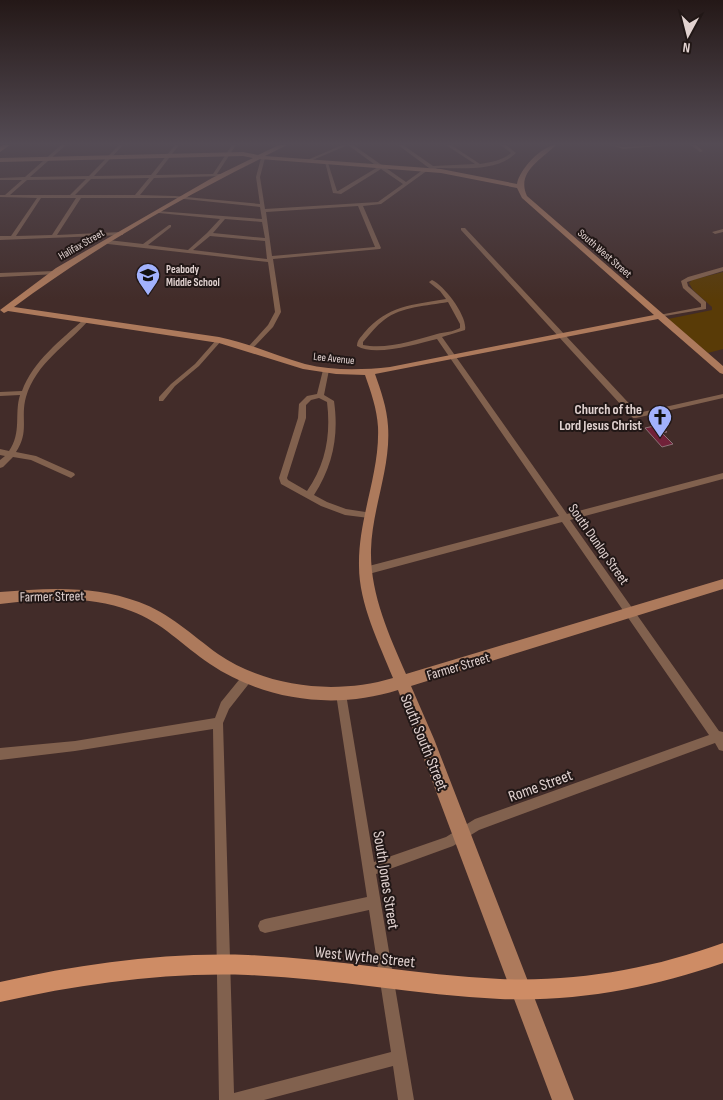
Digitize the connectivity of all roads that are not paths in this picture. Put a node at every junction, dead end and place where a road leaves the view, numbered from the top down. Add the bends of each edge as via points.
1 (40, 196) edge
2 (80, 196) edge
3 (145, 196) edge
4 (185, 196) edge
5 (261, 196) edge
6 (388, 196) edge
7 (525, 196) edge
8 (182, 198) junction
9 (360, 204) junction
10 (263, 208) junction
11 (159, 212) junction
12 (223, 218) junction
13 (265, 221) junction
14 (169, 226) dead end
15 (463, 229) dead end
16 (723, 230) edge
17 (715, 232) dead end
18 (121, 234) junction
19 (209, 234) junction
20 (54, 235) junction
21 (13, 237) junction
22 (0, 238) edge
23 (268, 240) junction
24 (108, 242) junction
25 (144, 246) junction
26 (188, 252) junction
27 (270, 260) junction
28 (723, 269) edge
29 (54, 273) junction
30 (0, 275) edge
31 (432, 282) dead end
32 (448, 300) junction
33 (3, 311) edge
34 (661, 316) junction
35 (86, 320) junction
36 (438, 336) junction
37 (562, 337) junction
38 (218, 340) junction
39 (251, 347) junction
40 (453, 358) junction
41 (326, 370) junction
42 (723, 371) edge
43 (369, 372) junction
44 (23, 393) junction
45 (0, 394) edge
46 (320, 396) junction
47 (723, 396) edge
48 (161, 399) dead end
49 (636, 416) joint
50 (0, 452) edge
51 (12, 454) junction
52 (0, 465) edge
53 (71, 475) dead end
54 (723, 476) edge
55 (309, 495) junction
56 (369, 515) junction
57 (564, 517) junction
58 (365, 571) junction
59 (723, 584) edge
60 (0, 598) edge
61 (630, 613) junction
62 (247, 678) junction
63 (401, 683) junction
64 (341, 694) junction
65 (218, 723) junction
66 (721, 740) edge
67 (0, 754) edge
68 (462, 834) junction
69 (370, 870) junction
70 (374, 902) junction
71 (265, 926) dead end
72 (723, 954) edge
73 (224, 965) junction
74 (387, 979) junction
75 (521, 989) junction
76 (0, 992) edge
77 (400, 1057) junction
78 (227, 1100) edge
79 (235, 1100) edge
80 (406, 1100) edge
81 (563, 1100) edge

1 - 21 street
2 - 20 street
3 - 8 street
4 - 8 street, Halifax Street
5 - 10 street
6 - 9 street via 380,202
7 - 34 street, South West Street
8 - 10 street
8 - 11 street, Halifax Street
9 - 10 street
9 - 27 street via 378,248
10 - 13 street
11 - 12 street
11 - 18 street, Halifax Street
12 - 13 street
12 - 19 street
13 - 23 street
14 - 25 street
15 - 37 street
16 - 17 street
18 - 20 street
18 - 24 street, Halifax Street
19 - 23 street
19 - 26 street
20 - 21 street
21 - 22 street
23 - 27 street
24 - 25 street
24 - 29 street, Halifax Street
25 - 26 street
26 - 27 street
27 - 39 street via 278,308 271,326
28 - 34 street via 684,281 685,287 704,303 704,308
29 - 30 street
29 - 33 street, Halifax Street
31 - 32 street via 442,289
32 - 36 street via 464,326 459,331
32 - 36 street via 408,308 384,317 360,342 362,347 370,348
33 - 35 street, Lee Avenue
34 - 37 street, Lee Avenue
34 - 42 street, South West Street
35 - 38 street, Lee Avenue
35 - 44 street via 38,368
36 - 40 street, South Dunlop Street
37 - 40 street, Lee Avenue
37 - 49 street
38 - 39 street, Lee Avenue
38 - 48 street
39 - 41 street, Lee Avenue via 290,362
40 - 43 street, Lee Avenue
40 - 57 street, South Dunlop Street
41 - 43 street, Lee Avenue
41 - 46 street
43 - 56 street, South South Street via 380,404 383,432
44 - 45 street
44 - 51 street via 20,411 22,435
46 - 55 street via 330,401 333,433 326,465
46 - 55 street via 309,398 303,404 302,418 283,478 286,484
47 - 49 street
50 - 51 street
51 - 52 street
51 - 53 street via 33,458
54 - 57 street
55 - 56 street via 346,512
56 - 58 street, South South Street via 364,544
57 - 58 street
57 - 61 street, South Dunlop Street
58 - 63 street, South South Street via 377,622
59 - 61 street, Farmer Street
60 - 62 street, Farmer Street via 75,593 119,600 164,620 214,658
61 - 63 street, Farmer Street
61 - 66 street, South Dunlop Street
62 - 64 street, Farmer Street via 294,692
62 - 65 street
63 - 64 street, Farmer Street
63 - 68 street, South South Street
64 - 69 street, South Jones Street
65 - 67 street via 75,746
65 - 73 street
66 - 68 street, Rome Street via 475,826
68 - 69 street, Rome Street via 449,842
68 - 75 street, South South Street
69 - 70 street, South Jones Street
70 - 71 street
70 - 74 street, South Jones Street
72 - 75 main road, West Wythe Street via 661,974 622,982
73 - 74 main road, West Wythe Street via 290,968
73 - 76 main road, West Wythe Street via 96,973
73 - 78 street
74 - 75 main road, West Wythe Street
74 - 77 street, South Jones Street
75 - 81 street, South South Street
77 - 79 street
77 - 80 street, South Jones Street

